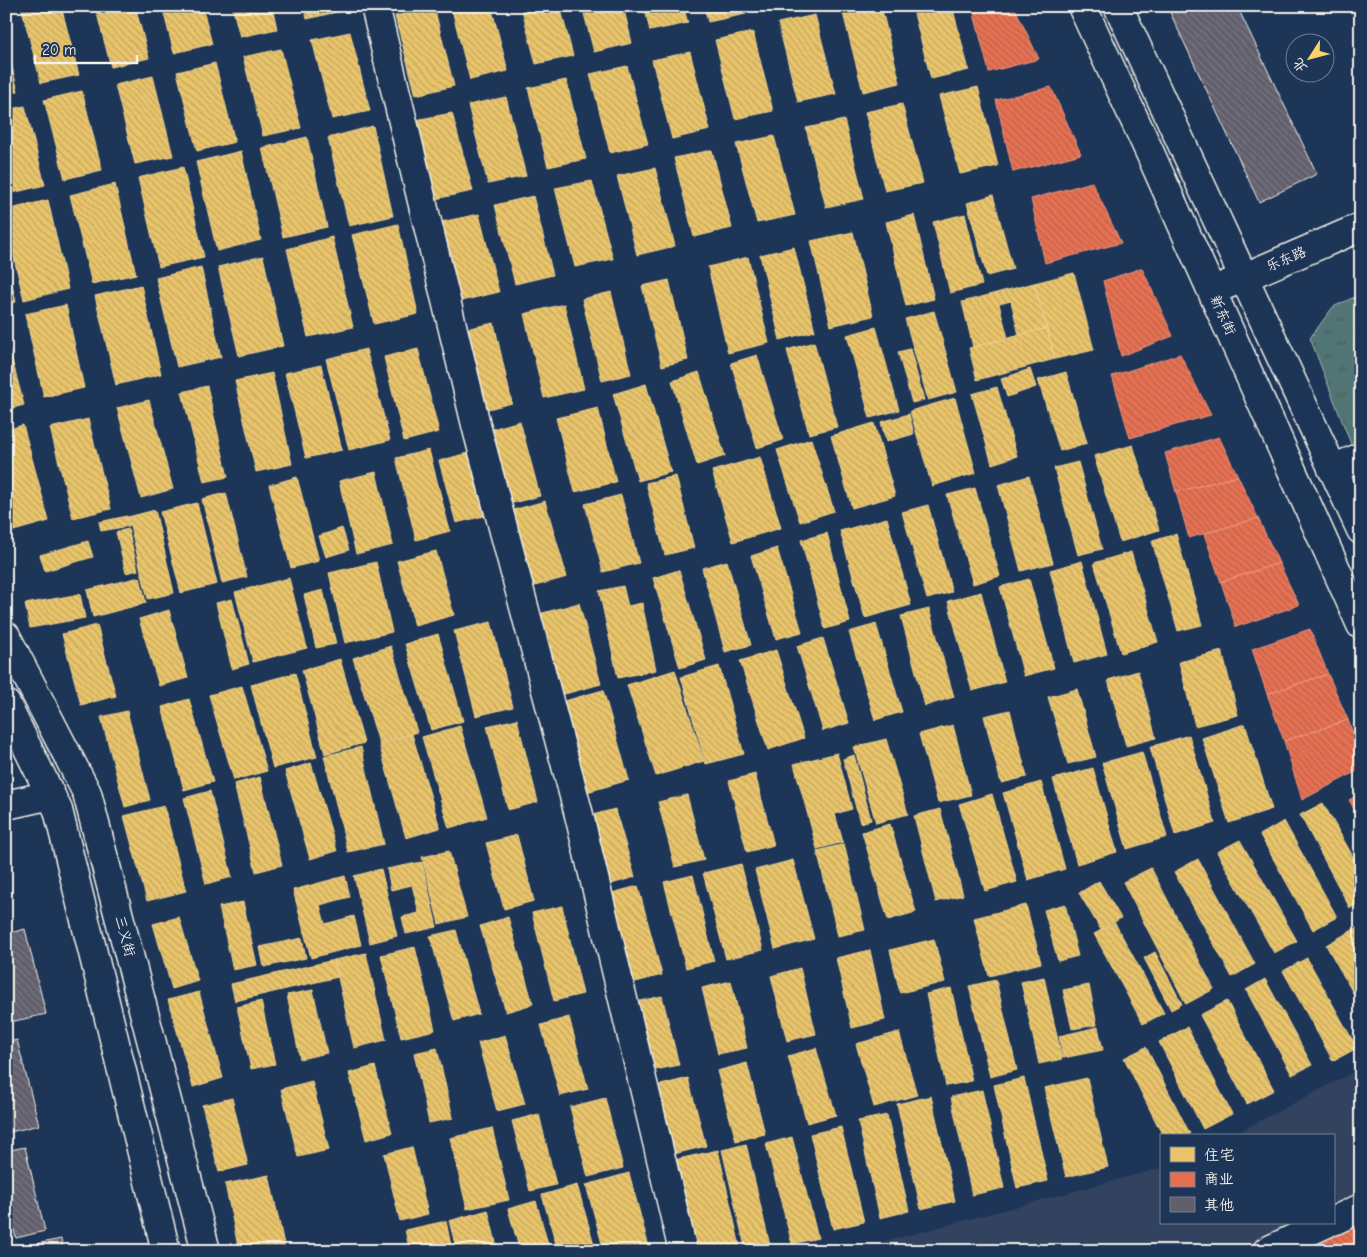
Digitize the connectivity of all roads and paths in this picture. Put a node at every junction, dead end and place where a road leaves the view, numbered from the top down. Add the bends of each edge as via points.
1 (375, 6) edge
2 (1082, 6) edge
3 (1118, 6) edge
4 (1361, 227) edge
5 (1243, 277) junction
6 (1212, 291) junction
7 (1361, 457) edge
8 (1332, 469) junction
9 (1361, 530) edge
10 (1361, 625) edge
11 (6, 636) edge
12 (6, 704) edge
13 (51, 795) junction
14 (6, 805) edge
15 (1361, 1208) edge
16 (1334, 1220) edge
17 (1325, 1224) edge
18 (166, 1251) edge
19 (206, 1251) edge
20 (684, 1251) edge
21 (1267, 1251) edge

1 - 20 main road via 477,429 579,814
2 - 6 main road, 新东街
3 - 5 main road
4 - 5 main road, 乐东路
5 - 6 main road, 乐东路
5 - 8 main road
6 - 10 main road, 新东街
7 - 8 main road
8 - 9 main road
11 - 19 main road, 三义街 via 87,793
12 - 13 main road
13 - 14 main road
13 - 18 main road via 58,810
15 - 16 main road
17 - 21 main road

